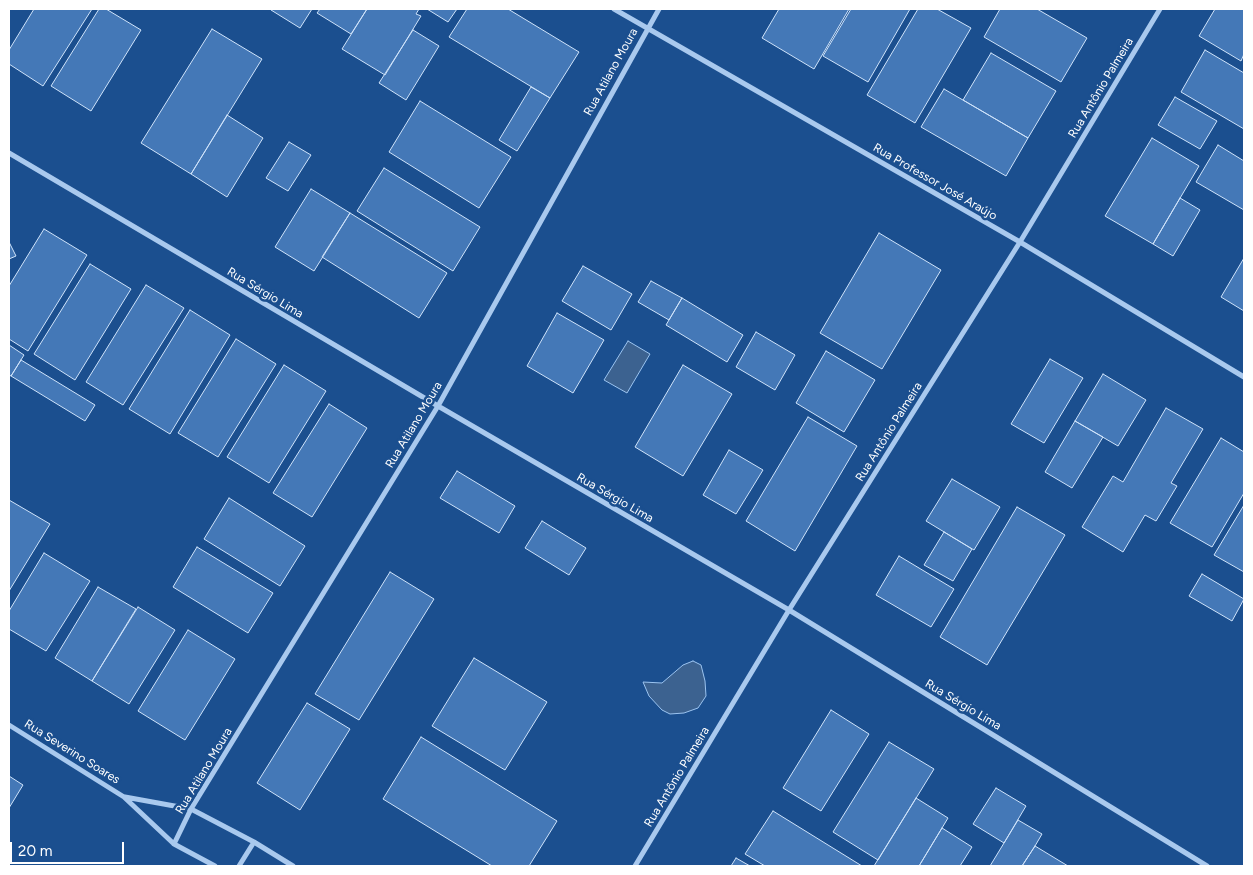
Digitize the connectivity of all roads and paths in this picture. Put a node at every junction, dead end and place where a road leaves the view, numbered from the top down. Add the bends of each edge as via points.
1 (614, 9) edge
2 (659, 9) edge
3 (1160, 9) edge
4 (647, 29) junction
5 (9, 153) edge
6 (1020, 242) junction
7 (1244, 377) edge
8 (438, 406) junction
9 (789, 610) junction
10 (9, 725) edge
11 (124, 797) junction
12 (191, 809) junction
13 (254, 842) junction
14 (174, 844) junction
15 (215, 866) edge
16 (239, 866) edge
17 (293, 866) edge
18 (635, 866) edge
19 (1207, 866) edge

1 - 4 street, Rua Professor José Araújo
2 - 4 street, Rua Atilano Moura
3 - 6 street, Rua Antônio Palmeira
4 - 6 street, Rua Professor José Araújo
4 - 8 street, Rua Atilano Moura
5 - 8 street, Rua Sérgio Lima
6 - 7 street, Rua Professor José Araújo
6 - 9 street, Rua Antônio Palmeira
8 - 9 street, Rua Sérgio Lima
8 - 12 street, Rua Atilano Moura
9 - 18 street, Rua Antônio Palmeira
9 - 19 street, Rua Sérgio Lima
10 - 11 street, Rua Severino Soares
11 - 12 street, Rua Severino Soares
11 - 14 street, Rua Severino Soares
12 - 13 street, Rua Severino Soares
12 - 14 street, Rua Atilano Moura
13 - 16 street
13 - 17 street, Rua Severino Soares
14 - 15 street, Rua Severino Soares

